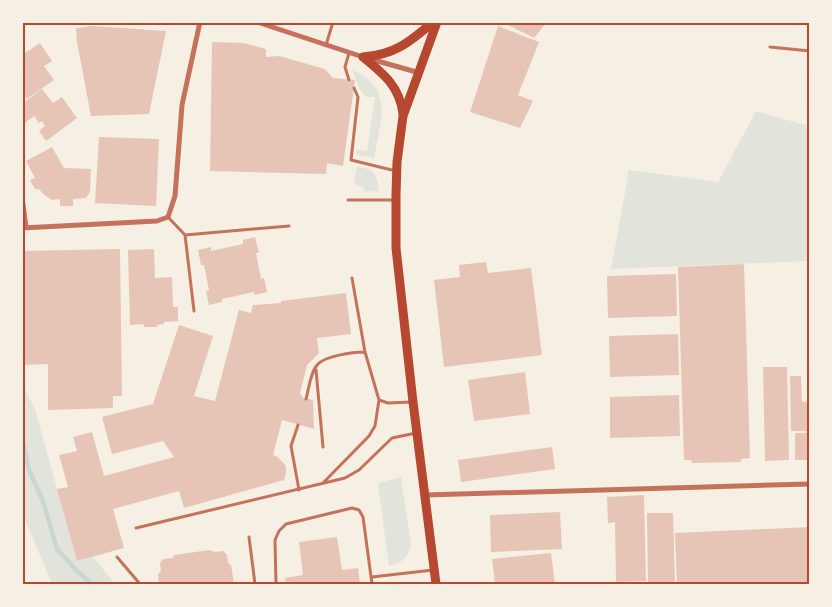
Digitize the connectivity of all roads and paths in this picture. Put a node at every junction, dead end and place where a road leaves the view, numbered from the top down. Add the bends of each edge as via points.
1 (200, 22) edge
2 (257, 22) edge
3 (333, 22) edge
4 (433, 22) edge
5 (438, 22) edge
6 (326, 45) junction
7 (770, 47) dead end
8 (810, 51) edge
9 (349, 53) junction
10 (363, 57) junction
11 (420, 73) junction
12 (349, 80) dead end
13 (354, 88) dead end
14 (403, 116) junction
15 (397, 171) junction
16 (22, 197) edge
17 (348, 200) dead end
18 (396, 200) junction
19 (168, 217) junction
20 (289, 226) dead end
21 (24, 227) edge
22 (185, 235) junction
23 (352, 278) dead end
24 (194, 311) dead end
25 (365, 352) junction
26 (315, 366) junction
27 (306, 398) dead end
28 (379, 400) junction
29 (413, 402) junction
30 (298, 425) dead end
31 (417, 433) junction
32 (323, 447) dead end
33 (323, 484) junction
34 (810, 484) edge
35 (299, 490) junction
36 (425, 495) junction
37 (136, 528) dead end
38 (248, 537) dead end
39 (117, 557) dead end
40 (435, 570) junction
41 (372, 577) junction
42 (140, 584) edge
43 (256, 584) edge
44 (276, 584) edge
45 (372, 584) edge
46 (436, 584) edge

1 - 19 street via 182,105 175,196
2 - 6 street
3 - 6 lane
4 - 10 main road via 399,47 380,56
5 - 11 main road
6 - 9 street
7 - 8 lane
9 - 10 street
9 - 12 lane via 345,67
10 - 11 street
10 - 14 main road via 391,84 401,100
11 - 14 main road
13 - 15 lane via 358,98 351,160
14 - 15 main road
15 - 18 main road
16 - 21 street
17 - 18 lane
18 - 29 main road via 396,248
19 - 21 street via 157,221
19 - 22 lane
20 - 22 lane
22 - 24 lane
23 - 25 lane
25 - 26 lane via 340,355
25 - 28 lane
26 - 27 lane
26 - 32 lane
28 - 29 lane
28 - 33 lane via 375,426 369,436
29 - 31 main road
30 - 35 lane via 291,446
31 - 33 lane via 392,438 359,470
31 - 36 main road
33 - 35 lane
34 - 36 street
35 - 37 lane
36 - 40 main road
38 - 43 lane
39 - 42 lane
40 - 41 lane
40 - 46 main road
41 - 44 lane via 363,517 360,510 352,508 286,524 279,531 275,540
41 - 45 lane

